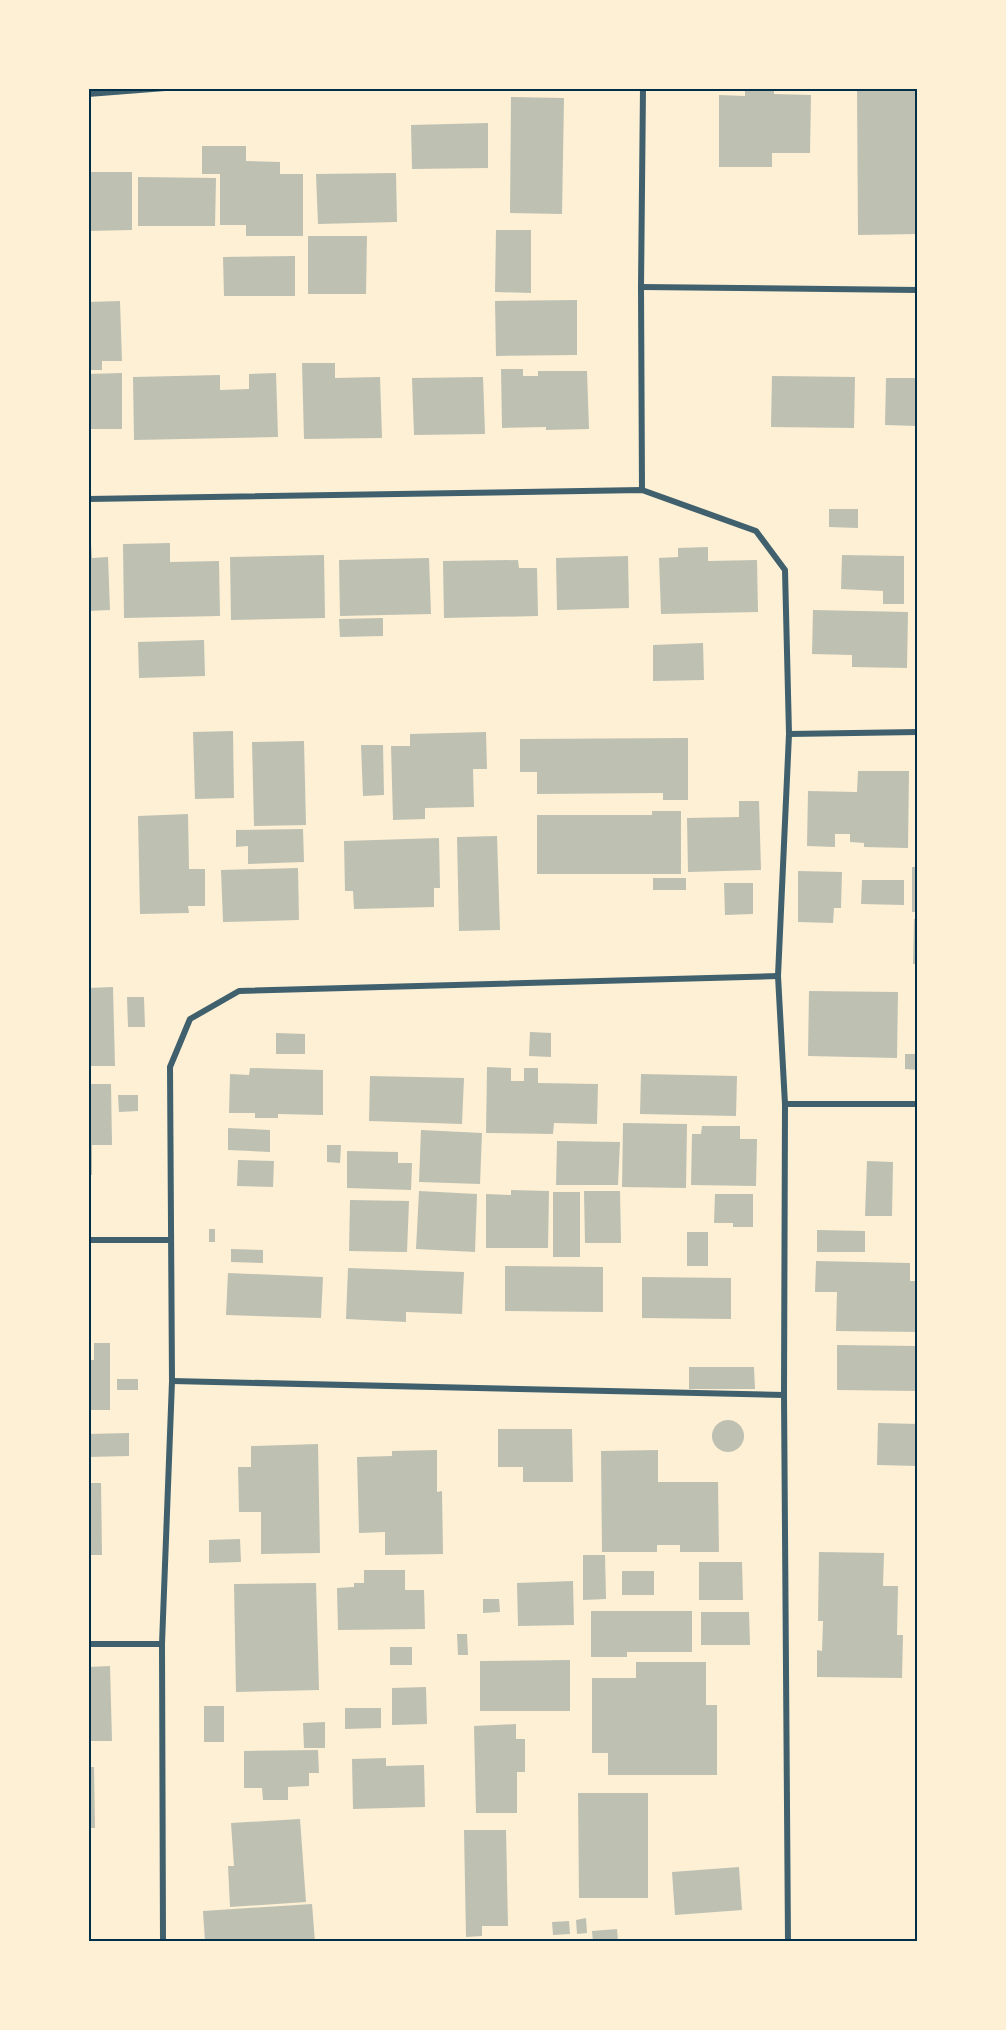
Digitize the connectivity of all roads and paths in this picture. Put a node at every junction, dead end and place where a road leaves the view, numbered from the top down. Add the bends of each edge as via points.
1 (165, 88) edge
2 (643, 88) edge
3 (88, 94) edge
4 (641, 287) junction
5 (918, 290) edge
6 (642, 490) junction
7 (88, 499) edge
8 (918, 732) edge
9 (789, 734) junction
10 (778, 976) junction
11 (785, 1104) junction
12 (918, 1104) edge
13 (88, 1240) edge
14 (170, 1240) junction
15 (171, 1381) junction
16 (784, 1395) junction
17 (88, 1644) edge
18 (162, 1644) junction
19 (163, 1941) edge
20 (788, 1941) edge

1 - 3 street
2 - 4 street
4 - 5 street
4 - 6 street
6 - 7 street
6 - 9 street via 756,531 786,570
8 - 9 street
9 - 10 street
10 - 11 street
10 - 14 street via 239,991 190,1019 170,1067
11 - 12 street
11 - 16 street
13 - 14 street
14 - 15 street
15 - 16 street
15 - 18 street
16 - 20 street
17 - 18 street
18 - 19 street

